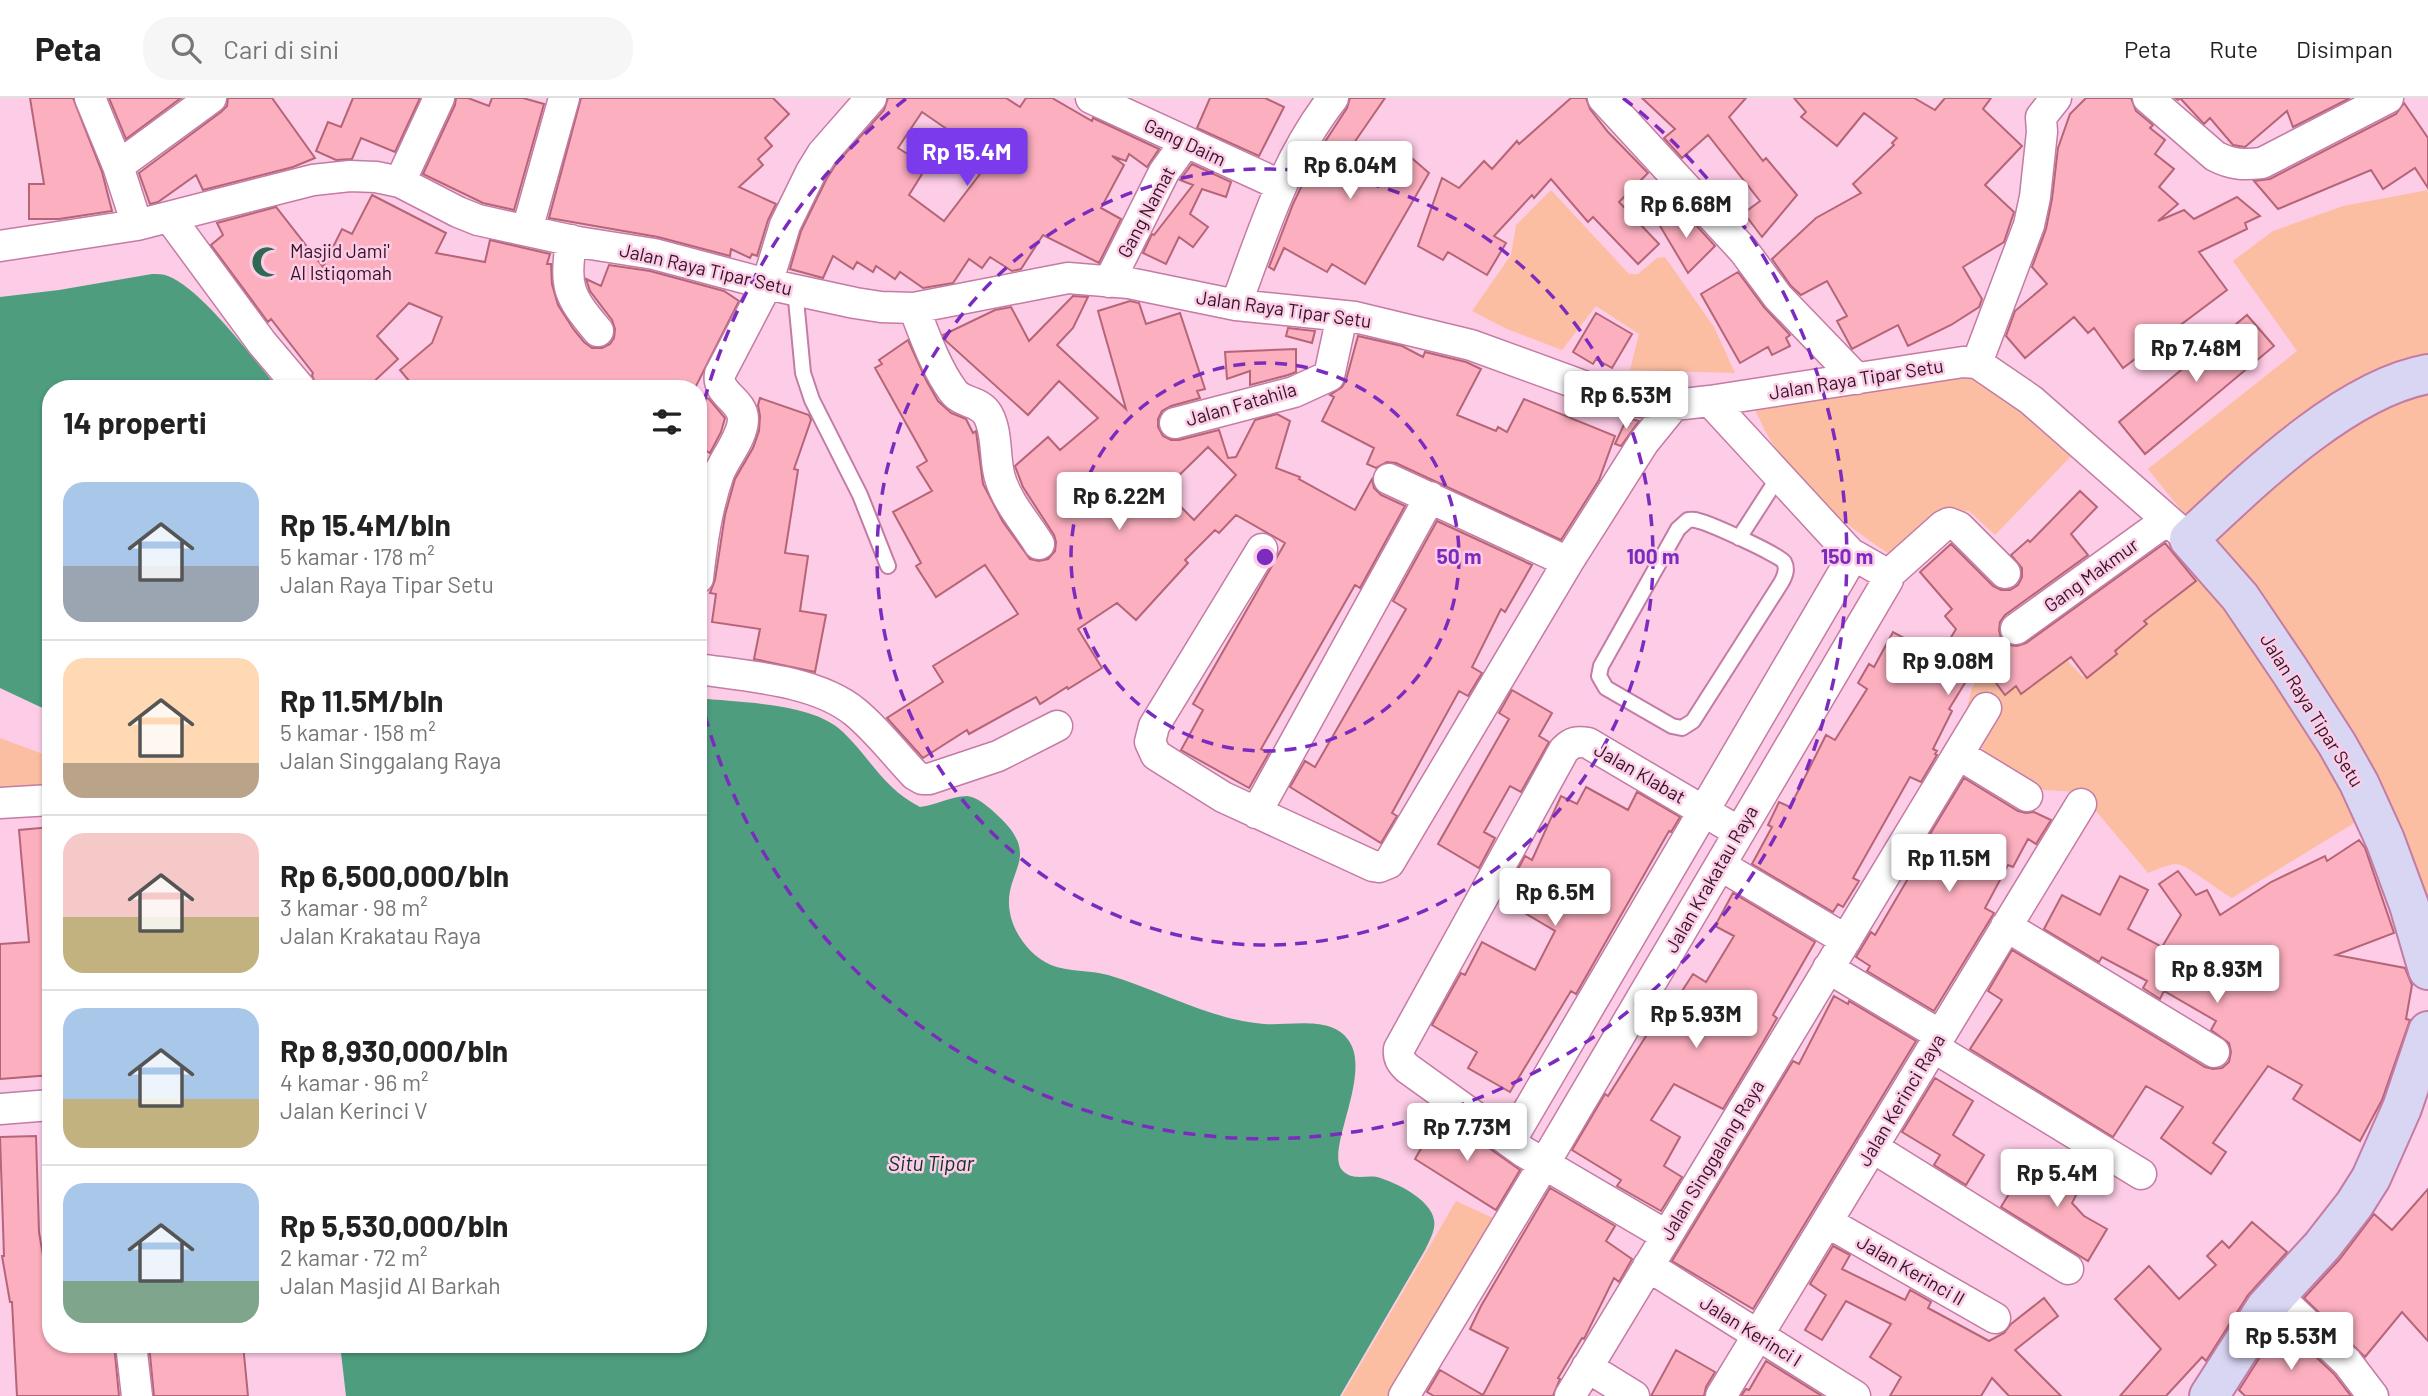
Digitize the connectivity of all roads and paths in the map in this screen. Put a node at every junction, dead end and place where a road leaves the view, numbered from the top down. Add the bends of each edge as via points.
1 (90, 98) edge
2 (211, 98) edge
3 (439, 98) edge
4 (564, 98) edge
5 (871, 98) edge
6 (1091, 98) edge
7 (1333, 98) edge
8 (2148, 98) edge
9 (2388, 98) edge
10 (1616, 102) edge
11 (2042, 104) edge
12 (1185, 143) junction
13 (117, 166) junction
14 (400, 182) junction
15 (1280, 185) junction
16 (170, 218) junction
17 (137, 225) junction
18 (527, 230) junction
19 (571, 240) junction
20 (0, 246) edge
21 (1109, 282) junction
22 (781, 287) junction
23 (1236, 305) junction
24 (914, 308) junction
25 (1342, 316) junction
26 (598, 331) dead end
27 (1977, 363) junction
28 (2428, 374) edge
29 (1857, 379) junction
30 (293, 380) edge
31 (1710, 401) junction
32 (1674, 405) junction
33 (1175, 423) dead end
34 (1779, 475) junction
35 (1389, 479) dead end
36 (1430, 497) junction
37 (707, 513) edge
38 (2178, 530) junction
39 (1739, 538) junction
40 (1039, 544) dead end
41 (1262, 550) dead end
42 (1853, 556) junction
43 (1568, 562) junction
44 (888, 566) dead end
45 (2005, 573) dead end
46 (1887, 576) junction
47 (2016, 629) dead end
48 (707, 670) edge
49 (1986, 708) dead end
50 (1057, 726) dead end
51 (1958, 754) junction
52 (2027, 796) dead end
53 (42, 801) edge
54 (0, 803) edge
55 (2081, 804) dead end
56 (1704, 810) junction
57 (1256, 813) junction
58 (1739, 832) junction
59 (1720, 865) junction
60 (2006, 926) junction
61 (1846, 940) junction
62 (1828, 968) junction
63 (2428, 970) edge
64 (2428, 1031) edge
65 (1937, 1041) junction
66 (2214, 1052) dead end
67 (42, 1106) edge
68 (0, 1109) edge
69 (1511, 1140) junction
70 (1872, 1147) junction
71 (1544, 1164) junction
72 (2141, 1174) dead end
73 (1827, 1222) junction
74 (1667, 1236) junction
75 (1648, 1266) junction
76 (2068, 1269) dead end
77 (2276, 1295) junction
78 (1995, 1318) dead end
79 (1758, 1335) junction
80 (132, 1353) edge
81 (1587, 1367) junction
82 (137, 1396) edge
83 (1404, 1396) edge
84 (1570, 1396) edge
85 (1634, 1396) edge
86 (1721, 1396) edge
87 (1855, 1396) edge
88 (2209, 1396) edge
89 (2373, 1396) edge

1 - 13 street
2 - 13 street
3 - 14 street
4 - 18 street
5 - 22 street via 822,154 785,225
6 - 12 street, Gang Daim
7 - 15 street via 1313,123
8 - 9 street via 2215,156 2242,166 2262,163
10 - 29 street via 1778,297
11 - 27 street via 2029,225
12 - 15 street, Gang Daim
12 - 21 street, Gang Namat via 1164,173
13 - 17 street
14 - 16 street, Jalan Raya Tipar Setu via 350,176 313,180
14 - 18 street, Jalan Raya Tipar Setu via 458,212
15 - 23 street
16 - 17 street, Jalan Raya Tipar Setu
16 - 30 street
17 - 20 street, Jalan Raya Tipar Setu
18 - 19 street, Jalan Raya Tipar Setu
19 - 22 street, Jalan Raya Tipar Setu via 654,254
19 - 26 street via 568,284 576,304
21 - 23 street, Jalan Raya Tipar Setu
21 - 24 street, Jalan Raya Tipar Setu via 1068,278
22 - 24 street, Jalan Raya Tipar Setu via 855,303
22 - 37 street via 720,374 718,381 742,412 743,421 720,470
22 - 44 lane via 812,400 860,495
23 - 25 street, Jalan Raya Tipar Setu
24 - 40 street via 953,392 986,411 1000,477
25 - 32 street, Jalan Raya Tipar Setu via 1471,345 1622,400
25 - 33 street, Jalan Fatahila via 1329,376 1294,392
27 - 29 street, Jalan Raya Tipar Setu
27 - 38 street, Jalan Raya Tipar Setu via 2031,400
28 - 38 street via 2367,395
29 - 31 street, Jalan Raya Tipar Setu
31 - 32 street, Jalan Raya Tipar Setu
31 - 34 street
32 - 43 street via 1644,442
34 - 39 lane
34 - 42 street
35 - 36 street
36 - 43 street
36 - 57 street
38 - 47 street, Gang Makmur
38 - 63 street, Jalan Raya Tipar Setu via 2239,597 2354,773 2390,853
39 - 39 lane via 1782,559 1786,574 1693,721 1682,728 1672,726 1606,688 1598,676 1601,666 1678,529 1694,520
41 - 57 street via 1154,726 1150,741 1156,755
42 - 46 street
42 - 56 street
43 - 57 street via 1389,863 1373,866
45 - 46 street via 1959,527 1949,523
46 - 58 street, Jalan Krakatau Raya
48 - 50 street via 781,681 836,700 854,711 922,779 998,756
49 - 51 street, Jalan Singgalang Raya
51 - 52 street
51 - 61 street, Jalan Singgalang Raya
53 - 54 street
55 - 60 street, Jalan Kerinci Raya
56 - 58 street, Jalan Klabat
56 - 69 street
56 - 69 street, Jalan Klabat via 1588,743 1571,743 1564,750 1398,1055 1407,1068
58 - 59 street, Jalan Krakatau Raya
59 - 61 street
59 - 71 street, Jalan Krakatau Raya
60 - 65 street, Jalan Kerinci Raya
60 - 66 street
61 - 62 street, Jalan Singgalang Raya
62 - 65 street
62 - 74 street, Jalan Singgalang Raya
64 - 77 street via 2402,1108 2371,1178 2322,1246
65 - 70 street, Jalan Kerinci Raya
65 - 72 street
67 - 68 street
69 - 71 street, Jalan Klabat
70 - 73 street, Jalan Kerinci Raya
70 - 76 street
71 - 74 street, Jalan Klabat
71 - 83 street, Jalan Krakatau Raya
73 - 78 street, Jalan Kerinci II
73 - 79 street, Jalan Kerinci Raya
74 - 75 street, Jalan Singgalang Raya
75 - 79 street, Jalan Kerinci I
75 - 81 street, Jalan Singgalang Raya
77 - 88 street
77 - 89 street via 2347,1362
79 - 86 street, Jalan Kerinci Raya
79 - 87 street, Jalan Kerinci I
80 - 82 street
81 - 84 street, Jalan Singgalang Raya
81 - 85 street

